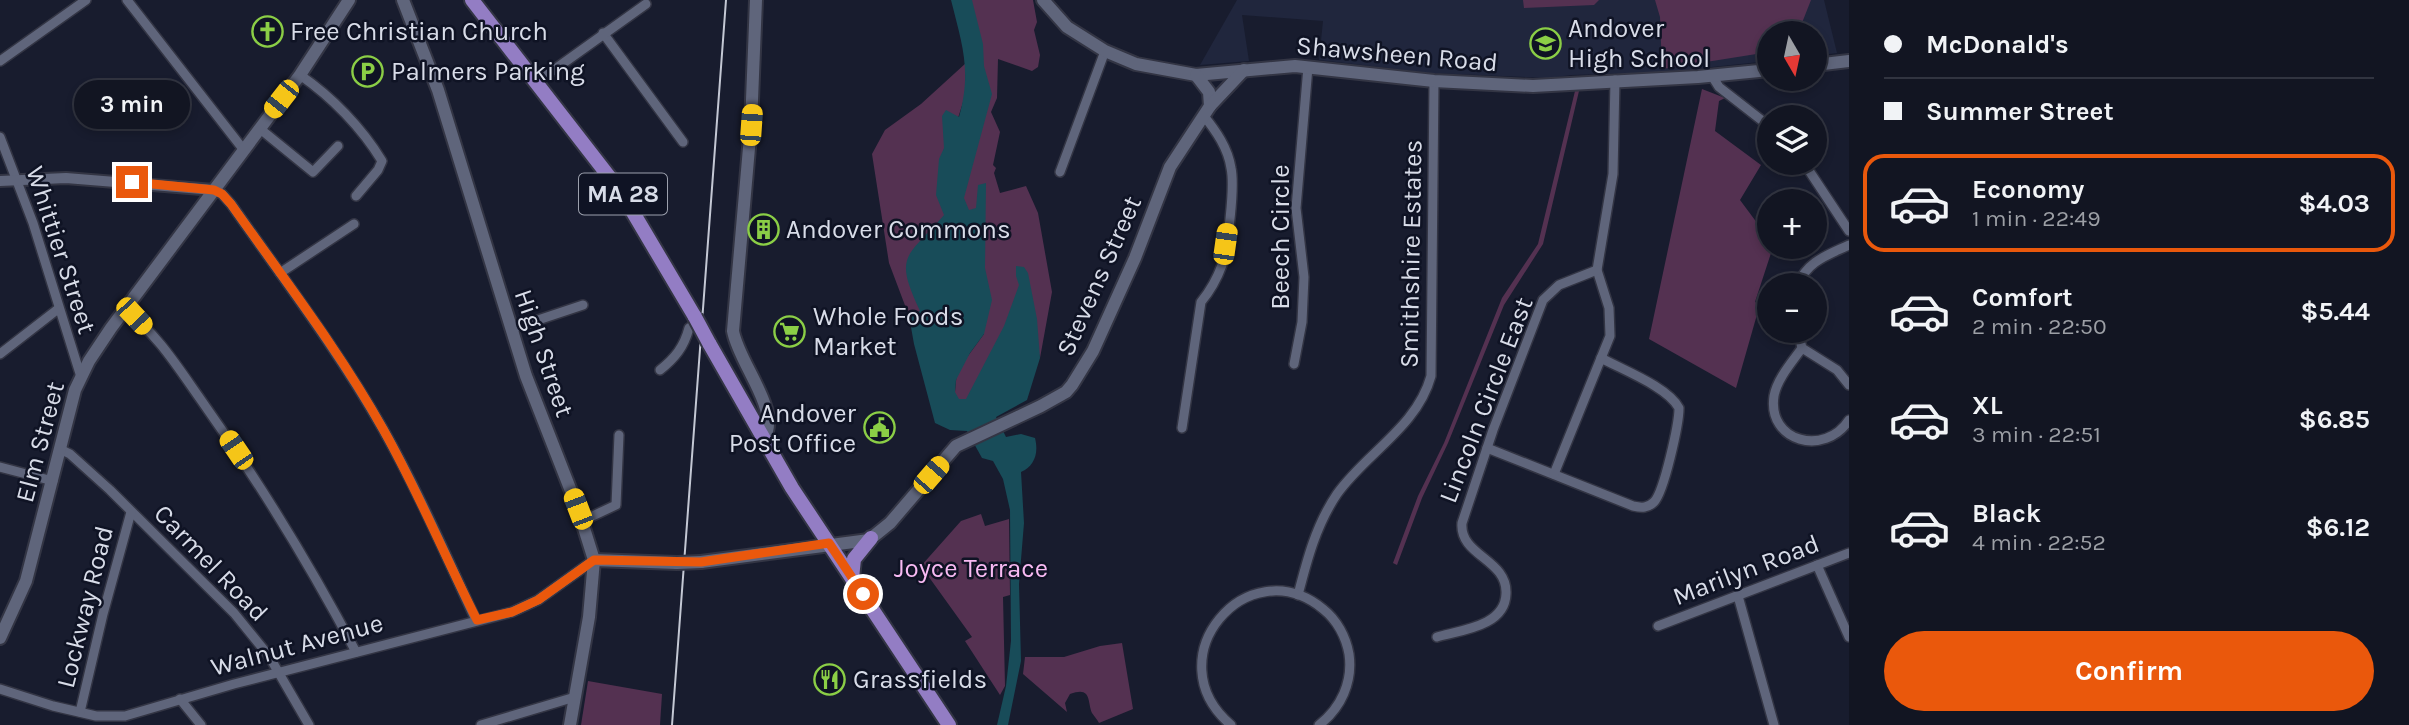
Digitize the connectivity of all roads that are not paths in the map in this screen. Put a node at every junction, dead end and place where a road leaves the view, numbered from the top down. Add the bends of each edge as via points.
1 (86, 0) edge
2 (127, 0) edge
3 (349, 0) edge
4 (402, 0) edge
5 (472, 0) edge
6 (756, 0) edge
7 (1048, 2) edge
8 (646, 5) dead end
9 (603, 33) junction
10 (1105, 51) junction
11 (0, 61) edge
12 (1849, 61) edge
13 (1827, 64) edge
14 (1308, 67) junction
15 (1244, 71) junction
16 (1757, 71) edge
17 (300, 75) junction
18 (1196, 75) junction
19 (1712, 76) junction
20 (1615, 80) junction
21 (1434, 81) junction
22 (537, 82) junction
23 (1207, 111) junction
24 (1757, 116) edge
25 (259, 128) junction
26 (0, 138) edge
27 (683, 142) dead end
28 (338, 146) dead end
29 (243, 149) junction
30 (1060, 172) dead end
31 (1812, 175) edge
32 (17, 179) junction
33 (0, 181) edge
34 (214, 190) junction
35 (356, 196) dead end
36 (354, 224) dead end
37 (1849, 231) edge
38 (1849, 245) edge
39 (1597, 270) junction
40 (280, 273) junction
41 (1803, 273) edge
42 (583, 305) dead end
43 (58, 309) junction
44 (125, 310) junction
45 (696, 320) junction
46 (511, 329) junction
47 (1801, 343) edge
48 (1802, 348) junction
49 (0, 354) edge
50 (1601, 358) junction
51 (1294, 364) dead end
52 (660, 370) dead end
53 (81, 377) junction
54 (1849, 385) edge
55 (1849, 420) edge
56 (1182, 428) dead end
57 (619, 435) dead end
58 (761, 435) junction
59 (1487, 448) junction
60 (60, 449) junction
61 (0, 467) edge
62 (1554, 474) junction
63 (52, 481) junction
64 (131, 512) junction
65 (582, 521) junction
66 (872, 538) junction
67 (829, 543) junction
68 (1849, 554) edge
69 (594, 560) junction
70 (1817, 565) junction
71 (852, 578) junction
72 (1297, 595) junction
73 (1738, 596) junction
74 (477, 620) junction
75 (1658, 626) dead end
76 (1437, 637) dead end
77 (1849, 637) edge
78 (0, 638) edge
79 (356, 652) junction
80 (279, 672) junction
81 (0, 689) edge
82 (575, 697) junction
83 (180, 699) junction
84 (80, 712) junction
85 (114, 721) edge
86 (201, 725) edge
87 (309, 725) edge
88 (481, 725) edge
89 (570, 725) edge
90 (949, 725) edge
91 (1231, 725) edge
92 (1319, 725) edge
93 (1773, 725) edge

1 - 11 street
2 - 29 street
3 - 17 main road, Elm Street
4 - 46 main road, High Street via 442,101
5 - 22 main road, MA 28
6 - 58 main road via 751,125 733,331 768,419 767,431
7 - 10 main road, Shawsheen Road via 1067,27
8 - 9 street
9 - 22 street
9 - 27 street
10 - 18 main road, Shawsheen Road via 1136,64
10 - 30 street
12 - 13 main road
14 - 15 main road, Shawsheen Road
14 - 21 main road, Shawsheen Road
14 - 51 street, Beech Circle via 1296,208 1304,277 1302,322
15 - 18 main road, Shawsheen Road
15 - 23 main road, Stevens Street
16 - 19 main road, Shawsheen Road
17 - 25 main road, Elm Street
17 - 35 street via 328,96 382,161
18 - 23 main road via 1209,92
19 - 20 main road, Shawsheen Road
19 - 24 street
20 - 21 main road, Shawsheen Road via 1533,86
20 - 39 street via 1612,174
21 - 72 street, Smithshire Estates via 1429,384 1395,434 1338,492 1312,542
22 - 45 main road, MA 28 via 628,202
23 - 56 street via 1232,170 1230,199 1222,263 1201,302
23 - 66 main road, Stevens Street via 1170,167 1135,258 1078,378 1066,392 956,446
25 - 28 street via 313,172
25 - 29 main road, Elm Street
26 - 32 street, Whittier Street
29 - 34 main road, Elm Street
31 - 37 street
32 - 33 street
32 - 34 street via 85,178
32 - 43 street, Whittier Street
34 - 40 street via 227,199
34 - 44 main road, Elm Street
36 - 40 street
38 - 41 street via 1817,260
39 - 50 street via 1609,309 1610,336
39 - 59 street, Lincoln Circle East via 1559,285 1543,300
40 - 74 street via 382,426
42 - 46 street
43 - 49 street
43 - 53 street, Whittier Street
44 - 53 main road, Elm Street
44 - 79 street via 175,363 248,468
45 - 52 street via 676,357
45 - 58 main road, MA 28, bridge
46 - 65 main road, High Street
47 - 48 street
48 - 54 street via 1837,370
48 - 55 street via 1774,396 1782,426 1794,437 1817,442 1839,433
50 - 62 street
50 - 62 street via 1663,392 1679,408 1662,489 1652,504 1641,508
53 - 60 main road, Elm Street
57 - 65 street via 616,505
58 - 67 main road, MA 28
59 - 62 street
59 - 76 street, Lincoln Circle East via 1461,528 1466,542 1501,573 1506,601 1490,620
60 - 63 main road, Elm Street
60 - 64 street, Carmel Road via 88,469
61 - 63 street
63 - 78 main road, Elm Street via 26,581
64 - 80 street, Carmel Road via 253,634
64 - 84 street, Lockway Road
65 - 69 main road, High Street
66 - 67 main road
66 - 71 main road via 854,559
67 - 69 main road, bridge via 701,562
67 - 71 main road, MA 28
68 - 70 street, Marilyn Road
69 - 74 street, Walnut Avenue via 538,600
69 - 82 main road, High Street
70 - 73 street, Marilyn Road
70 - 77 street
71 - 90 main road, MA 28
72 - 91 street via 1263,593 1241,600 1222,614 1209,633 1202,655 1202,678 1209,700
72 - 92 street via 1327,613 1341,631 1349,653 1346,688 1336,709
73 - 75 street, Marilyn Road
73 - 93 street
74 - 79 street, Walnut Avenue
79 - 80 street, Walnut Avenue
80 - 83 street, Walnut Avenue
80 - 87 street, Carmel Road
81 - 84 street, Walnut Avenue
82 - 88 street
82 - 89 main road, High Street
83 - 85 street, Walnut Avenue
83 - 86 street
84 - 85 street, Walnut Avenue

